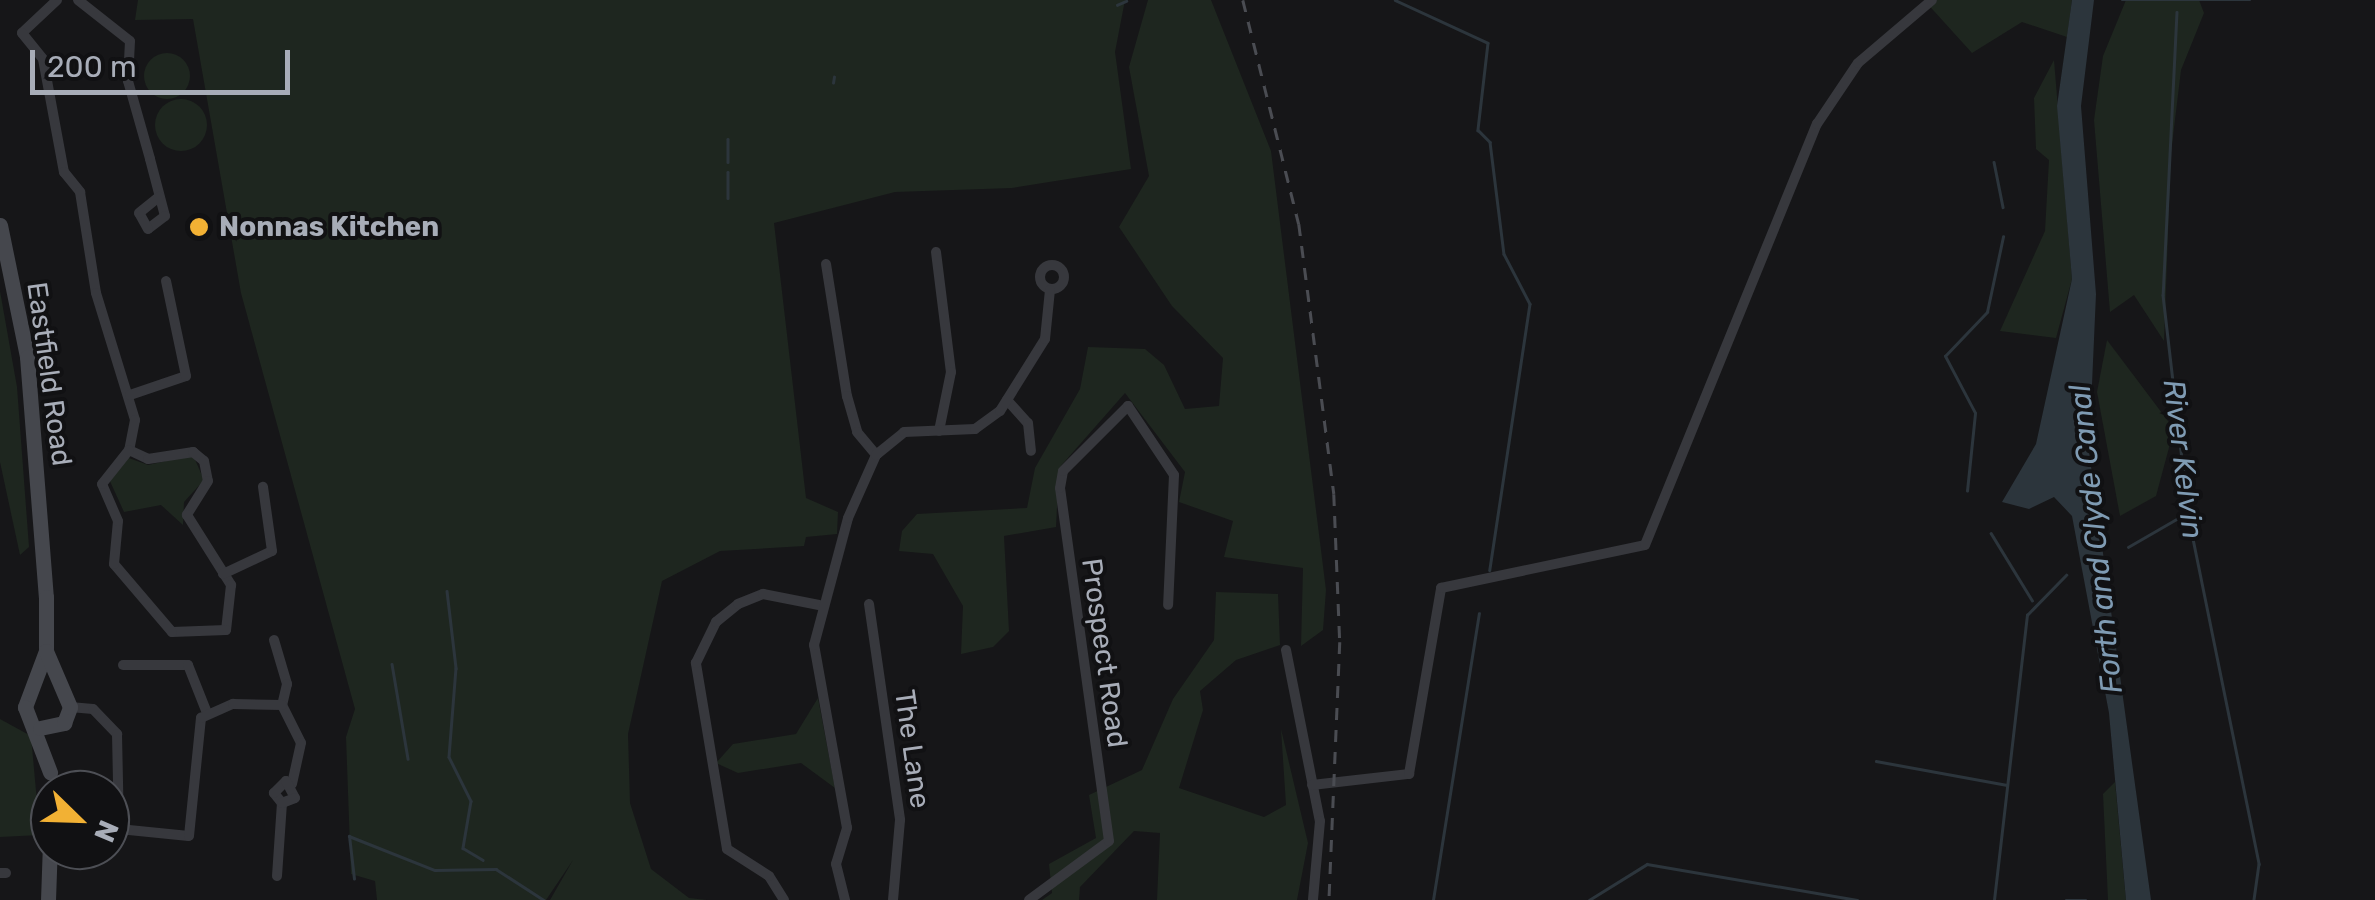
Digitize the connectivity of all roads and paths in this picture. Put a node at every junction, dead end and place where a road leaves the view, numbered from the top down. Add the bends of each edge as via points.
1 (58, 0) edge
2 (78, 0) edge
3 (1932, 0) edge
4 (159, 197) dead end
5 (0, 225) edge
6 (936, 252) dead end
7 (826, 264) dead end
8 (166, 281) dead end
9 (1050, 290) dead end
10 (130, 395) junction
11 (1007, 400) junction
12 (939, 431) junction
13 (130, 450) junction
14 (1031, 451) dead end
15 (876, 455) junction
16 (262, 487) dead end
17 (223, 574) junction
18 (820, 604) junction
19 (870, 604) dead end
20 (1168, 605) dead end
21 (274, 640) dead end
22 (1286, 650) dead end
23 (46, 651) junction
24 (122, 666) dead end
25 (56, 685) junction
26 (38, 686) junction
27 (282, 705) junction
28 (70, 708) junction
29 (207, 713) junction
30 (48, 728) junction
31 (50, 770) edge
32 (292, 784) junction
33 (1312, 785) junction
34 (282, 803) junction
35 (290, 856) dead end
36 (277, 857) junction
37 (49, 870) edge
38 (277, 876) dead end
39 (48, 900) edge
40 (784, 900) edge
41 (845, 900) edge
42 (893, 900) edge
43 (1029, 900) edge
44 (1313, 900) edge

1 - 10 street via 22,33 43,59 64,172 80,192 106,331
2 - 4 street via 130,41 128,81
3 - 33 street via 1858,62 1816,124 1645,545 1441,588 1409,774
5 - 23 street, Eastfield Road via 29,380
6 - 12 street via 951,372
7 - 15 street via 847,396 857,432
8 - 10 street via 186,376
9 - 11 street via 1045,339
10 - 13 street via 137,437
11 - 12 street via 975,430
11 - 14 street via 1028,422
12 - 15 street via 904,432
13 - 17 street via 148,459 193,452 204,461 208,481 188,515
13 - 17 street via 102,484 118,521 122,577 146,592 172,632 226,630 235,599
15 - 18 street
16 - 17 street via 272,551
18 - 40 street via 763,594 738,604 716,622 696,663 727,850 769,876
18 - 41 street via 814,644 847,828 836,864
19 - 42 street, The Lane via 900,820
20 - 43 street, Prospect Road via 1174,476 1128,406 1063,471 1062,522 1109,841
21 - 27 street via 286,684
22 - 33 street
23 - 25 street, Eastfield Road
23 - 26 street, Eastfield Road
24 - 29 street via 188,665
25 - 26 street
25 - 28 street, Eastfield Road
26 - 30 street, Eastfield Road via 25,706
27 - 29 street
27 - 32 street via 301,743
28 - 29 street via 108,718 117,734 119,830 148,836 189,836 196,826 194,730
28 - 30 street, Eastfield Road
30 - 31 street, Eastfield Road
32 - 34 street via 295,798
32 - 34 street via 275,787
33 - 44 street via 1322,864
34 - 36 street
35 - 36 street
36 - 38 street
37 - 39 street

